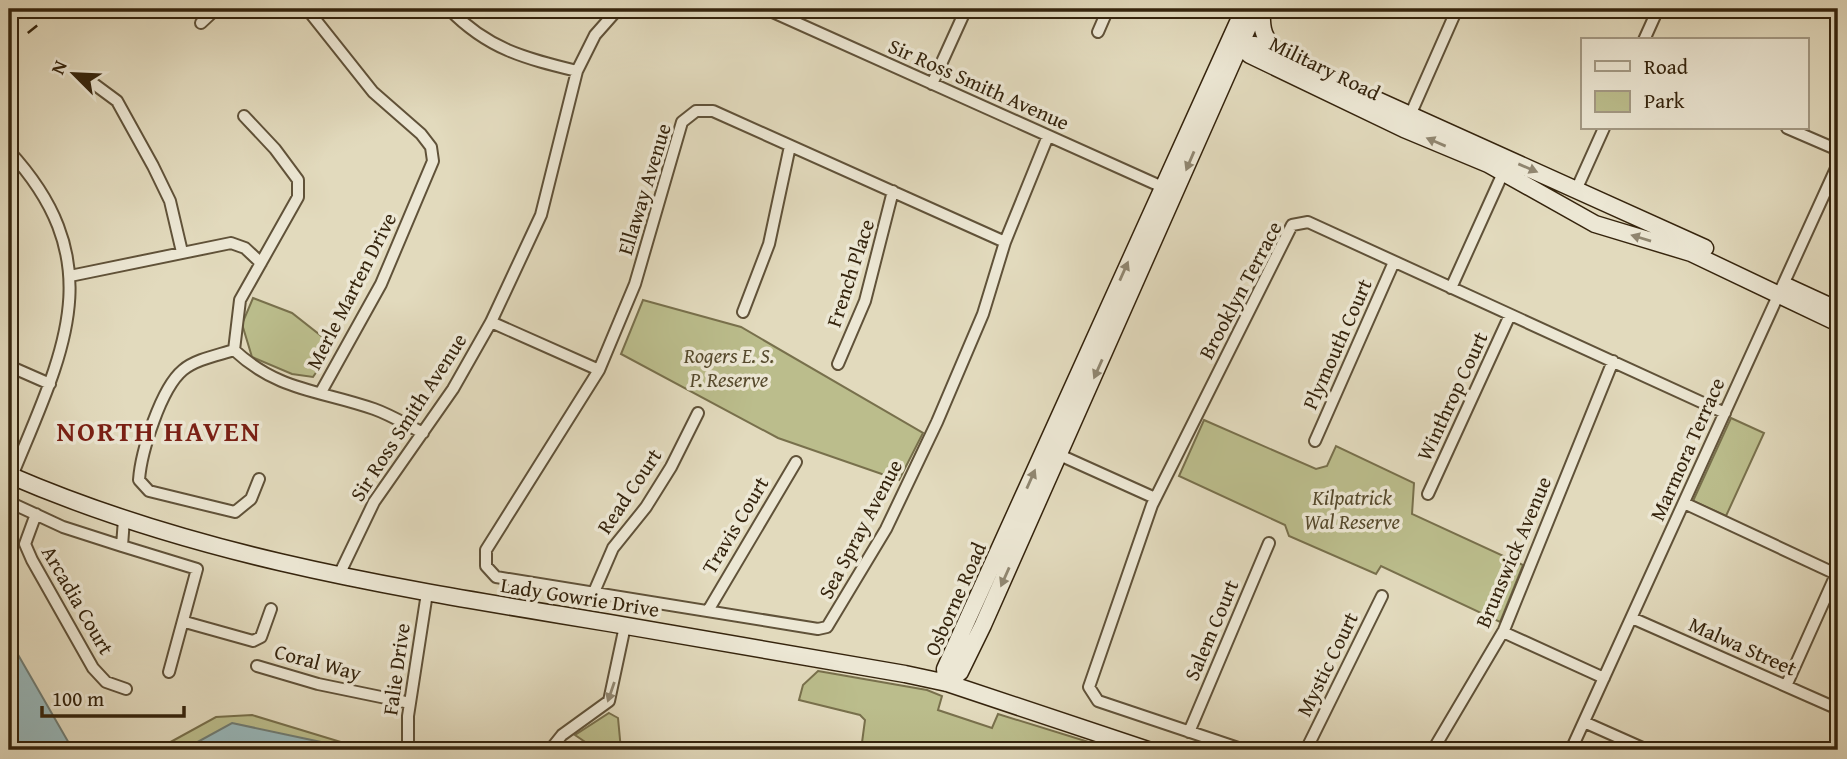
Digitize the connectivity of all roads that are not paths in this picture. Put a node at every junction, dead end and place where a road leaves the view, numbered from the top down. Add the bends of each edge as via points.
1 (216, 9) edge
2 (307, 9) edge
3 (449, 9) edge
4 (618, 9) edge
5 (766, 9) edge
6 (967, 9) edge
7 (1108, 9) edge
8 (1256, 9) edge
9 (1262, 9) edge
10 (1457, 9) edge
11 (1658, 9) edge
12 (1241, 16) edge
13 (201, 23) dead end
14 (1098, 32) dead end
15 (1645, 38) edge
16 (1240, 45) junction
17 (1226, 63) junction
18 (1284, 65) junction
19 (577, 71) junction
20 (94, 84) dead end
21 (932, 84) junction
22 (244, 116) dead end
23 (1407, 122) junction
24 (1603, 130) edge
25 (1792, 130) edge
26 (1048, 136) junction
27 (790, 146) junction
28 (1838, 150) edge
29 (9, 151) edge
30 (1838, 163) edge
31 (1503, 173) junction
32 (1577, 188) junction
33 (1169, 190) junction
34 (893, 191) junction
35 (1005, 242) junction
36 (182, 252) junction
37 (1394, 262) junction
38 (261, 263) junction
39 (70, 276) junction
40 (1451, 288) junction
41 (1781, 289) junction
42 (1838, 310) edge
43 (743, 312) dead end
44 (1510, 315) junction
45 (491, 322) junction
46 (1838, 323) edge
47 (234, 350) junction
48 (1613, 361) junction
49 (838, 364) dead end
50 (9, 366) edge
51 (599, 370) junction
52 (50, 384) junction
53 (321, 392) junction
54 (698, 413) dead end
55 (1725, 413) junction
56 (423, 433) junction
57 (1315, 441) dead end
58 (1053, 452) junction
59 (796, 462) dead end
60 (10, 475) edge
61 (259, 479) dead end
62 (1428, 494) dead end
63 (1155, 498) junction
64 (9, 502) edge
65 (1684, 503) junction
66 (36, 514) junction
67 (124, 519) junction
68 (1269, 543) dead end
69 (122, 545) junction
70 (1837, 571) edge
71 (496, 577) joint
72 (338, 578) junction
73 (594, 592) junction
74 (427, 593) junction
75 (1382, 596) dead end
76 (271, 609) dead end
77 (709, 609) junction
78 (1632, 618) junction
79 (185, 622) junction
80 (625, 626) junction
81 (1503, 632) junction
82 (257, 666) dead end
83 (169, 672) dead end
84 (1604, 678) junction
85 (947, 683) junction
86 (1786, 686) junction
87 (126, 688) dead end
88 (410, 703) junction
89 (1838, 709) edge
90 (1584, 722) junction
91 (1189, 732) junction
92 (408, 750) edge
93 (550, 750) edge
94 (1148, 750) edge
95 (1244, 750) edge
96 (1306, 750) edge
97 (1433, 750) edge
98 (1572, 750) edge
99 (1647, 750) edge

1 - 13 street
2 - 53 street, Merle Marten Drive via 373,92 432,147 433,161 381,284
3 - 19 street via 474,34 502,50
4 - 19 street, Sir Ross Smith Avenue via 595,35
5 - 21 street, Sir Ross Smith Avenue
6 - 21 street
7 - 14 street
8 - 16 street
9 - 18 street via 1264,37
10 - 23 street
11 - 15 street
12 - 16 street
12 - 17 street, Osborne Road
16 - 17 street
16 - 18 street, Military Road via 1250,55
17 - 18 street
17 - 33 street, Osborne Road
18 - 23 street, Military Road
19 - 45 street, Sir Ross Smith Avenue via 541,215
20 - 36 street via 117,100 153,166 170,201
21 - 26 street, Sir Ross Smith Avenue
22 - 38 street via 298,180 298,197
31 -> 23 street, Military Road
23 -> 32 street, Military Road
24 - 32 street
25 - 28 street
26 - 33 street, Sir Ross Smith Avenue
26 - 35 street, Sea Spray Avenue
27 - 34 street, Ellaway Avenue
27 - 43 street via 769,244
27 - 51 street, Ellaway Avenue via 713,111 696,111 682,122 635,284
29 - 39 street via 32,176 55,219
30 - 41 street, Marmora Terrace
31 - 40 street
41 -> 31 street, Military Road via 1691,253 1595,223
32 - 41 street, Military Road
33 - 58 street, Osborne Road
34 - 35 street, Ellaway Avenue
34 - 49 street, French Place via 865,301
35 - 77 street, Sea Spray Avenue via 983,314 937,422 886,529 827,627
36 - 38 street via 231,243 245,248
36 - 39 street
37 - 40 street, Brooklyn Terrace
37 - 57 street, Plymouth Court
37 - 63 street, Brooklyn Terrace via 1308,222 1292,225
38 - 47 street via 240,300
39 - 52 street via 71,303 63,349
40 - 44 street, Brooklyn Terrace
41 - 42 street, Military Road
41 - 46 street, Military Road
41 - 55 street, Marmora Terrace
44 - 48 street, Brooklyn Terrace
44 - 62 street, Winthrop Court
45 - 51 street
45 - 56 street, Sir Ross Smith Avenue
47 - 53 street via 255,369 280,382
47 - 61 street via 183,369 169,388 140,461 139,480 149,491 235,512 251,499
48 - 55 street, Brooklyn Terrace
48 - 81 street, Brunswick Avenue
50 - 52 street
51 - 71 street, Ellaway Avenue via 486,550 486,566
52 - 60 street
53 - 56 street via 377,410
54 - 73 street, Read Court via 646,507 613,548
55 - 65 street, Marmora Terrace
56 - 72 street, Sir Ross Smith Avenue via 374,502
58 - 63 street
58 - 85 street, Osborne Road via 945,668
59 - 77 street, Travis Court
60 - 67 street, Lady Gowrie Drive
63 - 91 street, Brooklyn Terrace via 1090,681 1090,693 1098,701
64 - 66 street
65 - 70 street
65 - 78 street, Marmora Terrace
66 - 69 street
66 - 87 street, Arcadia Court via 25,544 32,560 93,668 106,682
67 - 69 street
67 - 72 street, Lady Gowrie Drive
68 - 91 street, Salem Court
69 - 79 street via 197,569
70 - 86 street
71 - 73 street, Sea Spray Avenue
72 - 74 street, Lady Gowrie Drive
73 - 77 street, Sea Spray Avenue
74 - 80 street, Lady Gowrie Drive
74 - 88 street, Falie Drive
75 - 96 street, Mystic Court
76 - 79 street via 261,637 253,641
78 - 84 street, Marmora Terrace
78 - 86 street, Malwa Street
79 - 83 street
80 - 85 street, Lady Gowrie Drive
80 -> 93 street via 609,701 562,735
81 - 84 street
81 - 97 street, Brunswick Avenue
82 - 88 street, Coral Way
84 - 90 street, Marmora Terrace
85 - 94 street, Lady Gowrie Drive
86 - 89 street, Malwa Street
88 - 92 street, Falie Drive
90 - 98 street, Marmora Terrace
90 - 99 street
91 - 95 street

